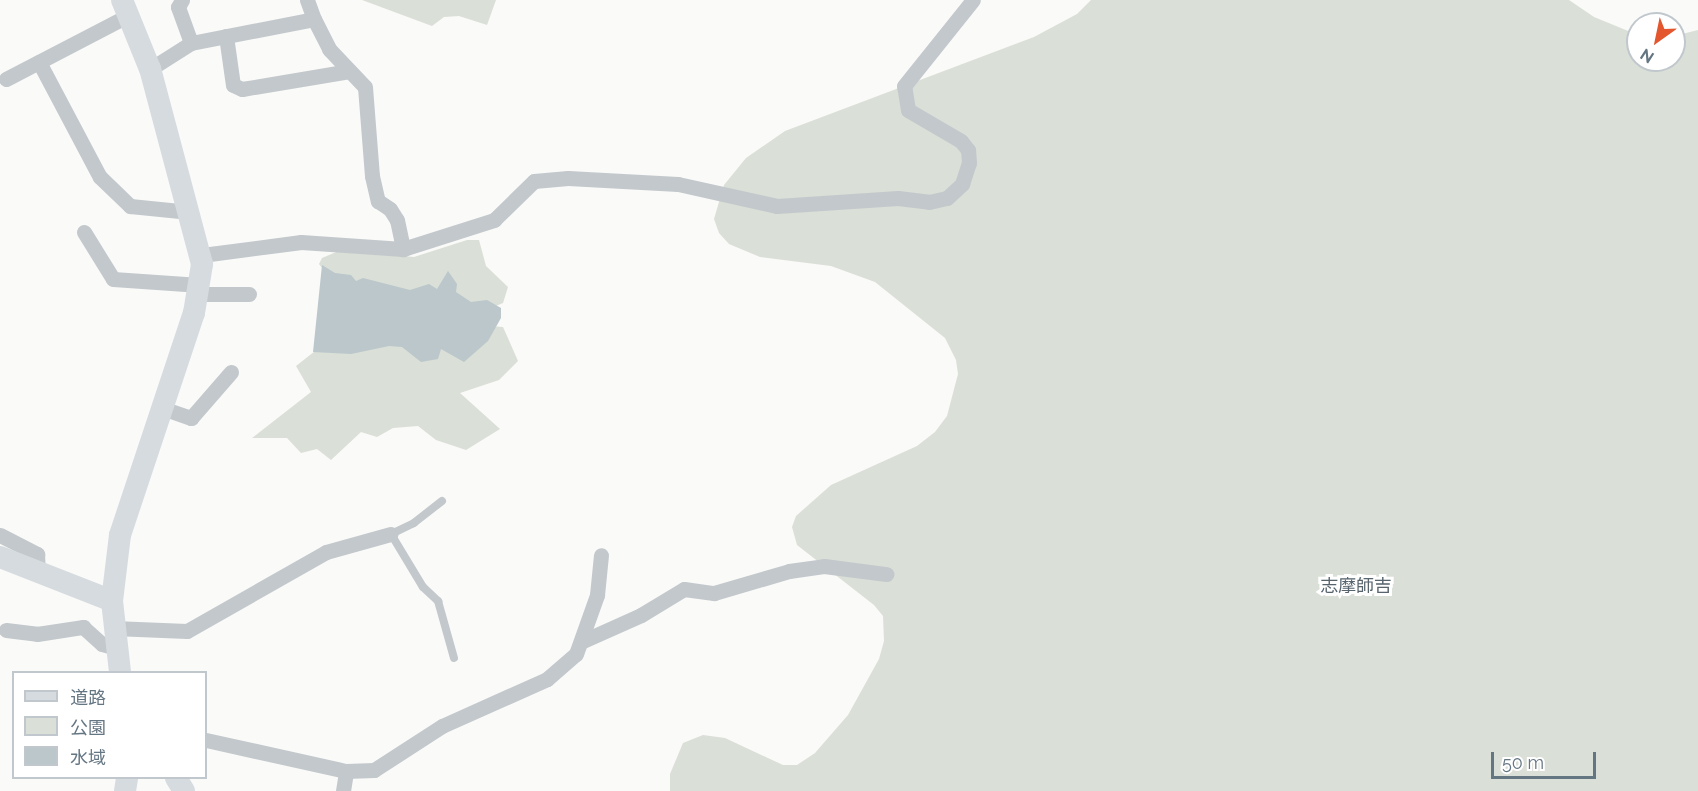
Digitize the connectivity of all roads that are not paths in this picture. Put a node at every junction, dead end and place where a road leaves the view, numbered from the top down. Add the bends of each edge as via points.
1 (182, 0) edge
2 (307, 0) edge
3 (973, 0) edge
4 (125, 8) edge
5 (314, 19) junction
6 (226, 36) junction
7 (191, 43) junction
8 (39, 62) junction
9 (150, 69) junction
10 (349, 71) junction
11 (6, 79) dead end
12 (190, 212) junction
13 (84, 232) dead end
14 (403, 249) junction
15 (202, 255) junction
16 (199, 290) junction
17 (249, 294) dead end
18 (231, 372) dead end
19 (162, 408) junction
20 (442, 501) dead end
21 (391, 534) junction
22 (0, 535) edge
23 (601, 555) dead end
24 (0, 557) edge
25 (38, 572) junction
26 (886, 574) dead end
27 (112, 601) junction
28 (6, 630) dead end
29 (115, 638) junction
30 (583, 641) junction
31 (454, 658) dead end
32 (120, 671) edge
33 (207, 740) edge
34 (346, 771) junction
35 (343, 791) edge

1 - 7 street via 178,7
2 - 5 street
3 - 14 street via 904,86 908,110 960,141 968,150 969,163 962,184 947,198 929,202 898,198 777,206 678,184 534,181 494,220
4 - 8 street
4 - 9 street
5 - 6 street
5 - 10 street via 329,49
6 - 7 street
6 - 10 street via 233,85 242,89
7 - 9 street
8 - 11 street
8 - 12 street via 100,177 130,206
9 - 12 street
10 - 14 street via 365,87 372,176 378,201 397,220
12 - 15 street
13 - 16 street via 113,279
14 - 15 street via 301,242
15 - 16 street
16 - 17 street
16 - 19 street
18 - 19 street via 191,418
19 - 27 street via 120,535
20 - 21 lane via 414,523
21 - 29 street via 326,552 187,631
21 - 31 lane via 423,587 438,601
22 - 25 street via 38,554
23 - 30 street via 597,595
24 - 25 street
25 - 27 street
26 - 30 street via 824,566 789,571 714,593 684,589 641,615
27 - 29 street
28 - 29 street via 37,634 83,627 102,644
29 - 32 street
30 - 34 street via 576,654 547,679 442,726 374,770
33 - 34 street
34 - 35 street

